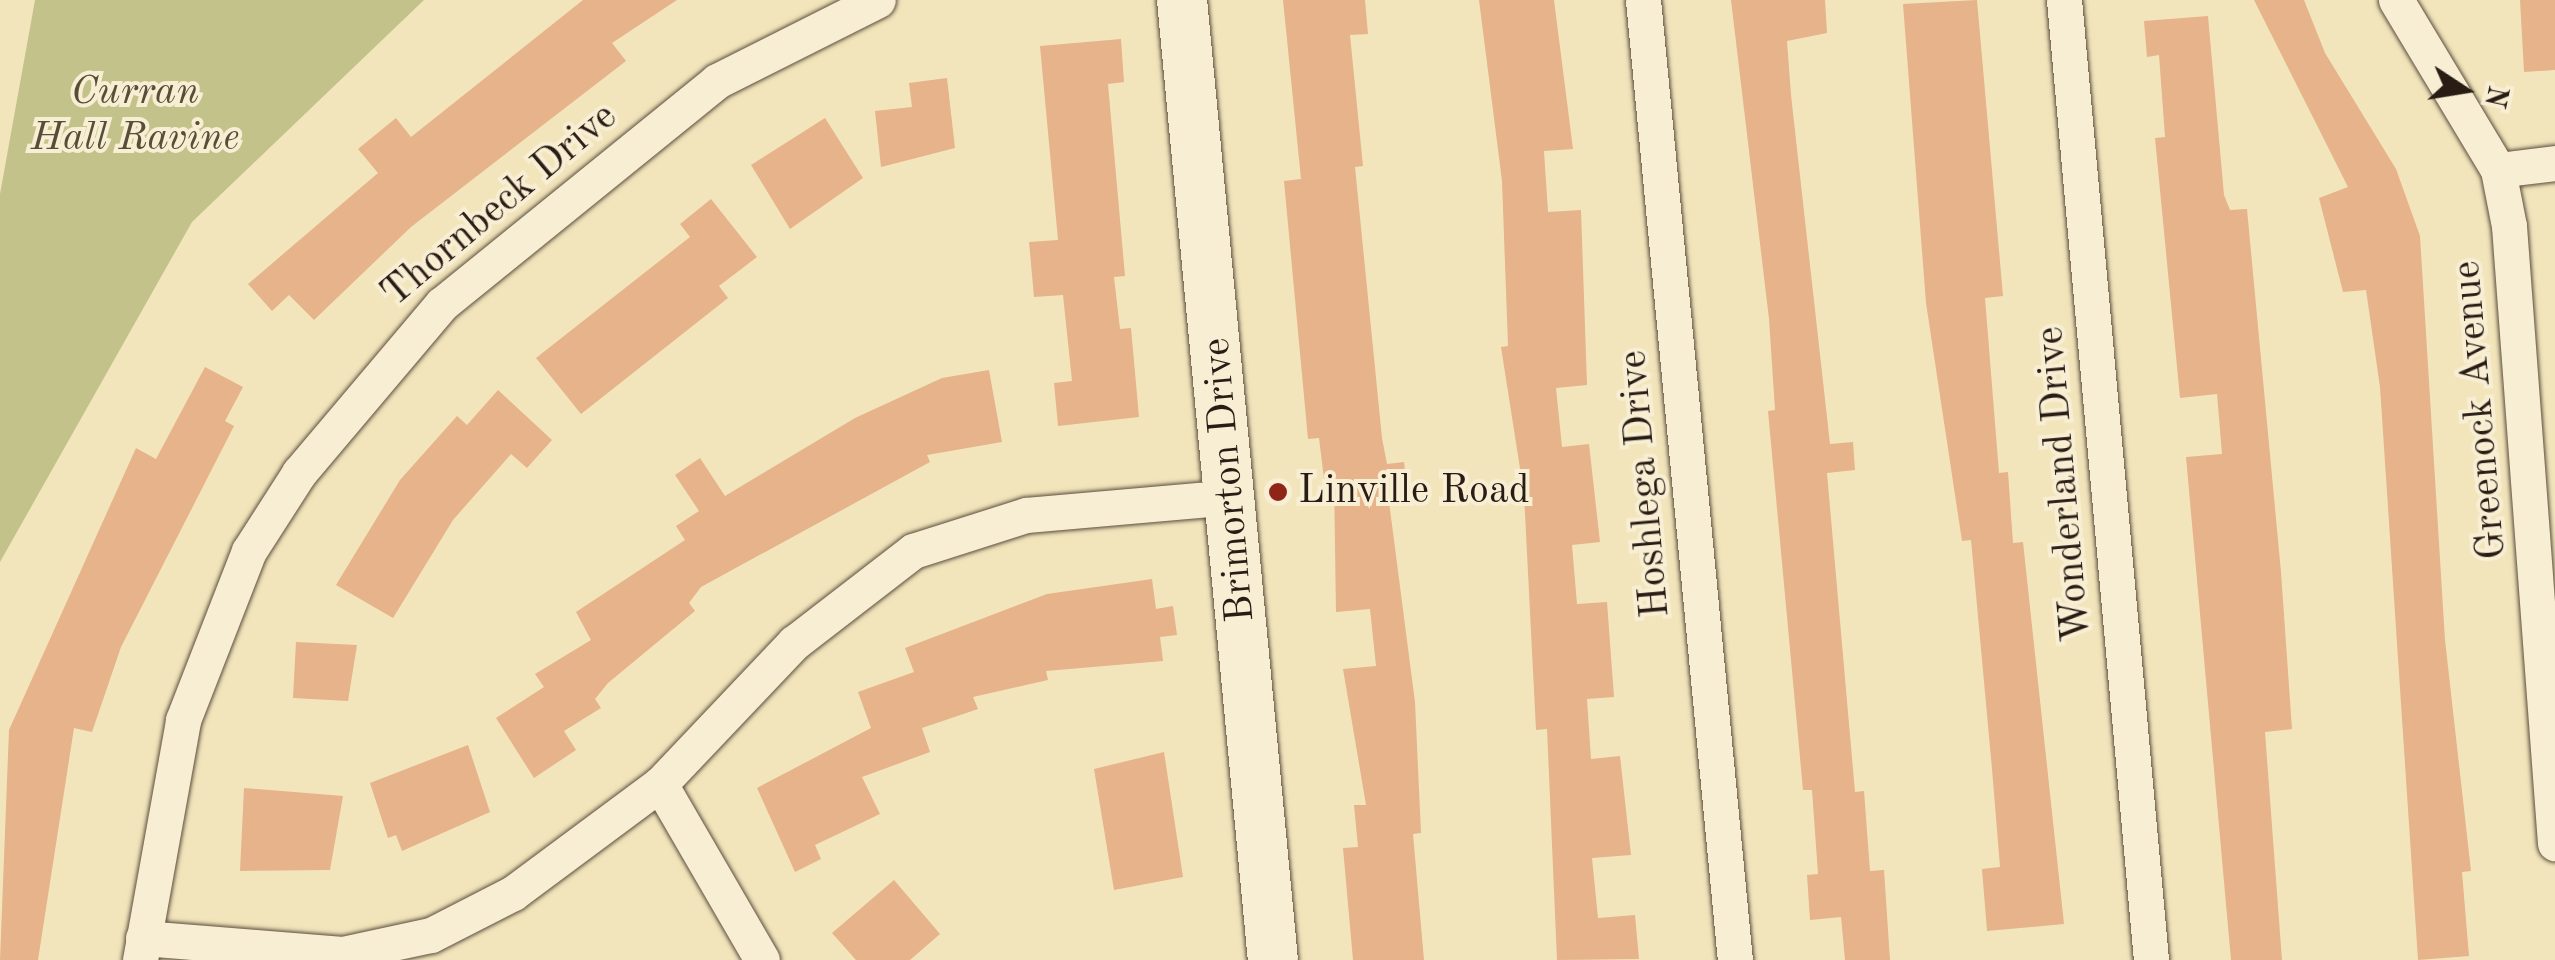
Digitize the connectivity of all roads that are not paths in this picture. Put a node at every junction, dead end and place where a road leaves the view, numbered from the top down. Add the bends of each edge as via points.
1 (878, 0) edge
2 (1182, 0) edge
3 (1643, 0) edge
4 (2064, 0) edge
5 (2396, 0) edge
6 (2555, 163) edge
7 (2498, 170) junction
8 (1232, 497) junction
9 (2546, 586) edge
10 (660, 784) junction
11 (2555, 843) edge
12 (142, 949) edge
13 (762, 960) edge
14 (1273, 960) edge
15 (1735, 960) edge
16 (2151, 960) edge

1 - 12 street, Thornbeck Drive via 717,81 442,304 356,400 250,551 215,632 182,720
2 - 8 street, Brimorton Drive
3 - 15 street, Hoshlega Drive
4 - 16 street, Wonderland Drive
5 - 7 street, Greenock Avenue
6 - 7 street
7 - 9 street, Greenock Avenue
8 - 10 street via 1026,515 914,551 794,643
8 - 14 street, Brimorton Drive
9 - 11 street, Greenock Avenue
10 - 12 street via 514,893 402,944 306,954
10 - 13 street

